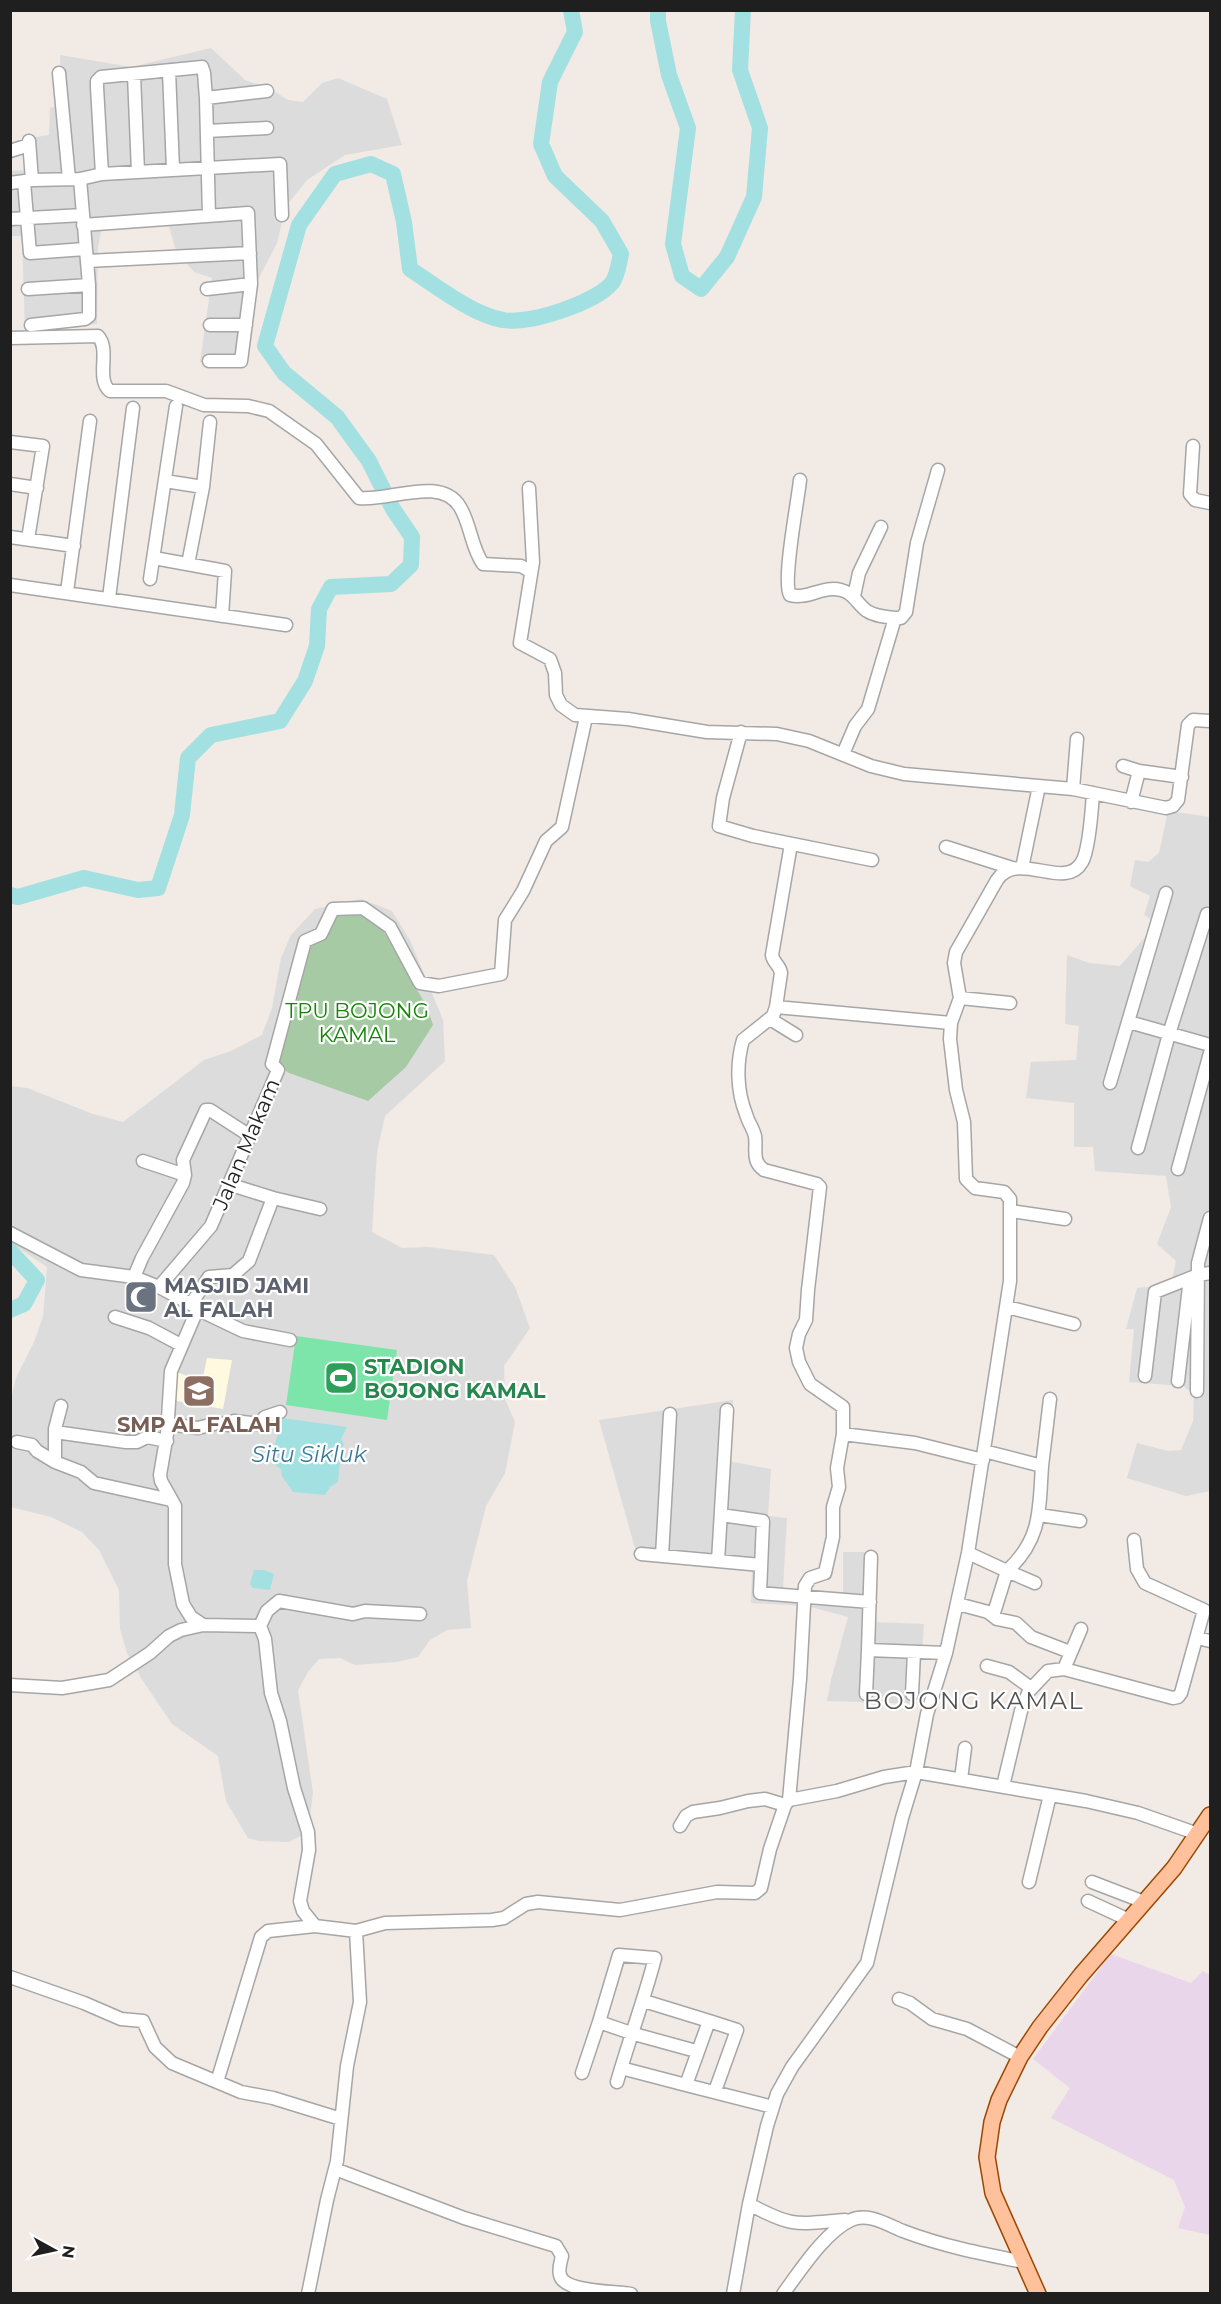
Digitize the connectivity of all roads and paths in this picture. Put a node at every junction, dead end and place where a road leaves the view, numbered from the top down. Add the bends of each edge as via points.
1 (169, 72) junction
2 (59, 73) dead end
3 (134, 75) junction
4 (267, 91) dead end
5 (206, 98) junction
6 (267, 128) dead end
7 (207, 131) junction
8 (10, 151) edge
9 (173, 169) junction
10 (207, 169) junction
11 (138, 172) junction
12 (102, 174) junction
13 (75, 179) junction
14 (28, 181) junction
15 (10, 183) edge
16 (282, 214) dead end
17 (209, 216) junction
18 (10, 219) edge
19 (26, 219) junction
20 (83, 220) junction
21 (250, 253) junction
22 (86, 255) junction
23 (251, 284) junction
24 (89, 285) junction
25 (28, 289) dead end
26 (207, 289) dead end
27 (31, 325) dead end
28 (210, 325) dead end
29 (246, 325) junction
30 (10, 338) edge
31 (209, 361) dead end
32 (177, 406) dead end
33 (133, 408) dead end
34 (90, 421) dead end
35 (210, 422) dead end
36 (10, 442) edge
37 (1193, 446) dead end
38 (938, 470) dead end
39 (800, 480) dead end
40 (165, 481) junction
41 (10, 484) edge
42 (203, 487) junction
43 (37, 488) junction
44 (529, 488) dead end
45 (1210, 503) edge
46 (881, 527) dead end
47 (10, 537) edge
48 (28, 539) junction
49 (74, 546) junction
50 (154, 558) junction
51 (188, 564) junction
52 (530, 571) junction
53 (150, 579) dead end
54 (10, 585) edge
55 (68, 592) junction
56 (854, 596) junction
57 (109, 598) junction
58 (222, 616) junction
59 (895, 618) junction
60 (286, 625) dead end
61 (586, 717) junction
62 (1210, 721) edge
63 (741, 732) junction
64 (1077, 739) dead end
65 (843, 754) junction
66 (1123, 766) dead end
67 (1139, 771) junction
68 (1182, 777) junction
69 (1039, 786) junction
70 (1074, 789) junction
71 (1093, 793) junction
72 (1131, 802) junction
73 (790, 844) junction
74 (946, 847) dead end
75 (873, 860) dead end
76 (1017, 868) junction
77 (1166, 893) dead end
78 (1207, 914) dead end
79 (960, 998) junction
80 (1010, 1003) dead end
81 (773, 1013) junction
82 (1129, 1022) junction
83 (951, 1023) junction
84 (1170, 1034) junction
85 (796, 1035) dead end
86 (1210, 1045) edge
87 (1210, 1053) edge
88 (1110, 1083) dead end
89 (244, 1132) dead end
90 (1138, 1148) dead end
91 (143, 1161) dead end
92 (1178, 1169) dead end
93 (185, 1175) junction
94 (228, 1184) junction
95 (273, 1198) junction
96 (320, 1209) dead end
97 (1011, 1211) junction
98 (1210, 1218) edge
99 (1065, 1219) dead end
100 (10, 1233) edge
101 (1199, 1275) edge
102 (134, 1277) junction
103 (159, 1287) junction
104 (195, 1307) junction
105 (1007, 1307) junction
106 (115, 1317) dead end
107 (1074, 1324) dead end
108 (290, 1340) dead end
109 (181, 1345) junction
110 (1145, 1376) dead end
111 (1178, 1381) dead end
112 (1197, 1391) dead end
113 (1050, 1399) dead end
114 (61, 1406) dead end
115 (727, 1410) dead end
116 (280, 1412) dead end
117 (670, 1414) dead end
118 (168, 1424) junction
119 (55, 1432) junction
120 (843, 1434) junction
121 (167, 1441) junction
122 (17, 1442) dead end
123 (983, 1455) junction
124 (55, 1462) junction
125 (1042, 1466) junction
126 (171, 1500) junction
127 (721, 1515) junction
128 (1039, 1515) junction
129 (1080, 1521) dead end
130 (1134, 1540) dead end
131 (968, 1553) junction
132 (641, 1554) dead end
133 (662, 1556) junction
134 (871, 1557) dead end
135 (718, 1561) junction
136 (761, 1565) junction
137 (1007, 1570) junction
138 (1035, 1583) dead end
139 (804, 1597) junction
140 (870, 1602) junction
141 (958, 1604) junction
142 (420, 1614) dead end
143 (993, 1616) junction
144 (203, 1625) junction
145 (260, 1626) junction
146 (1081, 1629) dead end
147 (1197, 1638) junction
148 (1210, 1641) edge
149 (868, 1650) junction
150 (915, 1652) junction
151 (1070, 1652) junction
152 (946, 1653) junction
153 (987, 1666) dead end
154 (1064, 1669) junction
155 (10, 1685) edge
156 (1031, 1688) junction
157 (866, 1694) dead end
158 (912, 1694) dead end
159 (965, 1748) dead end
160 (916, 1772) junction
161 (961, 1779) junction
162 (1003, 1786) junction
163 (1050, 1795) junction
164 (787, 1803) junction
165 (1210, 1815) edge
166 (680, 1826) dead end
167 (1197, 1834) junction
168 (1029, 1882) dead end
169 (1092, 1882) dead end
170 (1088, 1901) dead end
171 (1144, 1902) junction
172 (1129, 1920) junction
173 (315, 1926) junction
174 (356, 1931) junction
175 (10, 1977) edge
176 (899, 2000) dead end
177 (644, 2001) junction
178 (709, 2021) junction
179 (599, 2022) junction
180 (633, 2034) junction
181 (696, 2051) junction
182 (1020, 2057) junction
183 (621, 2068) junction
184 (582, 2073) dead end
185 (217, 2082) junction
186 (617, 2082) dead end
187 (686, 2085) junction
188 (716, 2091) junction
189 (773, 2107) junction
190 (341, 2119) junction
191 (335, 2169) junction
192 (749, 2204) junction
193 (850, 2220) junction
194 (1024, 2262) junction
195 (308, 2294) edge
196 (631, 2294) edge
197 (733, 2294) edge
198 (783, 2294) edge
199 (1038, 2294) edge

1 - 3 street
1 - 5 street via 202,67
1 - 9 street
2 - 13 street
3 - 11 street
3 - 12 street via 105,75 98,81
4 - 5 street
5 - 7 street
6 - 7 street
7 - 10 street
8 - 14 street via 29,143
9 - 10 street
9 - 11 street
10 - 16 street via 280,165
10 - 17 street
11 - 12 street
12 - 13 street
13 - 14 street
13 - 20 street
14 - 15 street
14 - 19 street
17 - 20 street
17 - 21 street via 248,213
18 - 19 street
19 - 20 street
19 - 22 street via 30,253
20 - 22 street
21 - 22 street
21 - 23 street
22 - 24 street
23 - 26 street
23 - 29 street
24 - 25 street
24 - 27 street via 88,318
28 - 29 street
29 - 31 street via 241,361
30 - 52 street via 98,336 103,343 107,390 166,391 204,405 248,406 269,411 316,444 354,495 378,499 438,492 461,509 483,564
32 - 40 street
33 - 57 street
34 - 49 street
35 - 42 street
36 - 43 street via 43,446
37 - 45 street via 1190,494 1195,500
38 - 59 street via 917,543 906,612
39 - 56 street via 787,591 804,596 831,588
40 - 42 street
40 - 50 street
41 - 43 street
42 - 51 street
43 - 48 street
44 - 52 street via 534,547
46 - 56 street via 859,573
47 - 48 street
48 - 49 street
49 - 55 street
50 - 51 street
50 - 53 street
51 - 58 street via 225,571
52 - 61 street via 520,643 550,659 561,705 574,715
54 - 55 street
55 - 57 street
56 - 59 street via 869,612
57 - 58 street
58 - 60 street
59 - 65 street via 868,709 855,726
61 - 63 street via 628,719 707,732
61 - 94 street, Jalan Makam via 562,827 546,842 505,920 501,974 439,986 420,983 390,927 363,908 333,909 321,933 304,941 272,1064 278,1071
62 - 68 street via 1193,720 1188,725
63 - 65 street via 777,734
63 - 73 street via 719,826
64 - 70 street
65 - 69 street via 904,774
66 - 67 street
67 - 68 street
67 - 72 street
68 - 72 street via 1178,800 1170,808
69 - 70 street
69 - 76 street
70 - 71 street
71 - 72 street
71 - 76 street via 1084,858 1077,868 1067,873
73 - 75 street
73 - 81 street via 772,956 781,968
74 - 76 street
76 - 79 street via 1001,874 956,952
77 - 82 street
78 - 84 street
79 - 80 street
79 - 83 street
81 - 83 street
81 - 85 street
81 - 120 street via 743,1041 739,1065 741,1100 754,1135 759,1167 820,1187 806,1320 796,1348 810,1384 842,1406
82 - 84 street
82 - 88 street
83 - 97 street via 952,1063 964,1122 966,1179 975,1188 1004,1192 1010,1199
84 - 86 street
84 - 90 street
87 - 92 street
89 - 93 street via 206,1110 183,1160
91 - 93 street
93 - 102 street
94 - 95 street
94 - 103 street, Jalan Makam via 211,1226
95 - 96 street
95 - 104 street via 249,1261 233,1275 208,1277
97 - 99 street
97 - 105 street
98 - 101 street via 1198,1263
100 - 102 street via 81,1270
101 - 110 street via 1155,1292
101 - 111 street
101 - 112 street
102 - 103 street
103 - 104 street
104 - 108 street via 243,1331
104 - 109 street
105 - 107 street
105 - 123 street
106 - 109 street via 149,1328
109 - 118 street via 171,1371
113 - 125 street
114 - 119 street
115 - 127 street
116 - 118 street via 265,1417 259,1424 234,1421 198,1428
117 - 133 street
118 - 121 street
119 - 121 street via 126,1442 147,1437
119 - 124 street
120 - 123 street
120 - 139 street via 828,1562 825,1573 807,1581
121 - 126 street via 160,1475
122 - 124 street via 32,1445
123 - 125 street
123 - 131 street
124 - 126 street via 75,1469 94,1484
125 - 128 street
126 - 144 street via 176,1510 175,1564 183,1604 191,1617
127 - 135 street
127 - 136 street via 763,1521
128 - 129 street
128 - 137 street via 1029,1542
130 - 147 street via 1137,1569 1144,1583 1204,1610
131 - 137 street
131 - 141 street
132 - 133 street
133 - 135 street
134 - 140 street
135 - 136 street
136 - 139 street via 760,1593
137 - 138 street
137 - 143 street
139 - 140 street
139 - 164 street
140 - 149 street
141 - 143 street
141 - 152 street
142 - 145 street via 353,1614 279,1602 267,1611
143 - 151 street via 1016,1623 1031,1637
144 - 145 street
144 - 155 street via 174,1633 109,1680 62,1688
145 - 173 street via 271,1693 308,1832 309,1850 300,1901
146 - 151 street
147 - 148 street
147 - 154 street via 1176,1698
149 - 150 street
149 - 157 street
150 - 152 street
150 - 158 street
151 - 154 street
152 - 160 street via 927,1714
153 - 156 street via 1009,1672
154 - 156 street via 1048,1671
156 - 162 street via 1021,1711
159 - 161 street
160 - 161 street
160 - 164 street
160 - 189 street via 867,1964 792,2067
161 - 162 street
162 - 163 street
163 - 167 street via 1138,1813
163 - 168 street
164 - 166 street via 765,1799 693,1812
164 - 174 street via 758,1892 717,1892 620,1910 532,1902 499,1919 385,1923
165 - 167 main road
167 - 171 main road
169 - 171 street
170 - 172 street
171 - 172 main road
172 - 182 main road via 1040,2027
173 - 174 street
173 - 185 street via 268,1931 261,1937
174 - 190 street via 360,2002
175 - 185 street via 121,2019 143,2021 164,2057
176 - 182 street via 932,2019 967,2029
177 - 178 street
177 - 179 street via 655,1958 619,1955
177 - 180 street
178 - 181 street
178 - 188 street via 739,2024
179 - 180 street
179 - 184 street
180 - 181 street
180 - 183 street
181 - 187 street
182 - 194 main road via 999,2100 987,2157 993,2193
183 - 186 street
183 - 187 street
185 - 190 street
187 - 188 street
188 - 189 street
189 - 192 street
190 - 191 street
191 - 195 street
191 - 196 street via 464,2218 556,2246 562,2256 559,2273 571,2286
192 - 193 street via 792,2224
192 - 197 street
193 - 194 street via 874,2219 928,2240
193 - 198 street via 814,2254
194 - 199 main road

